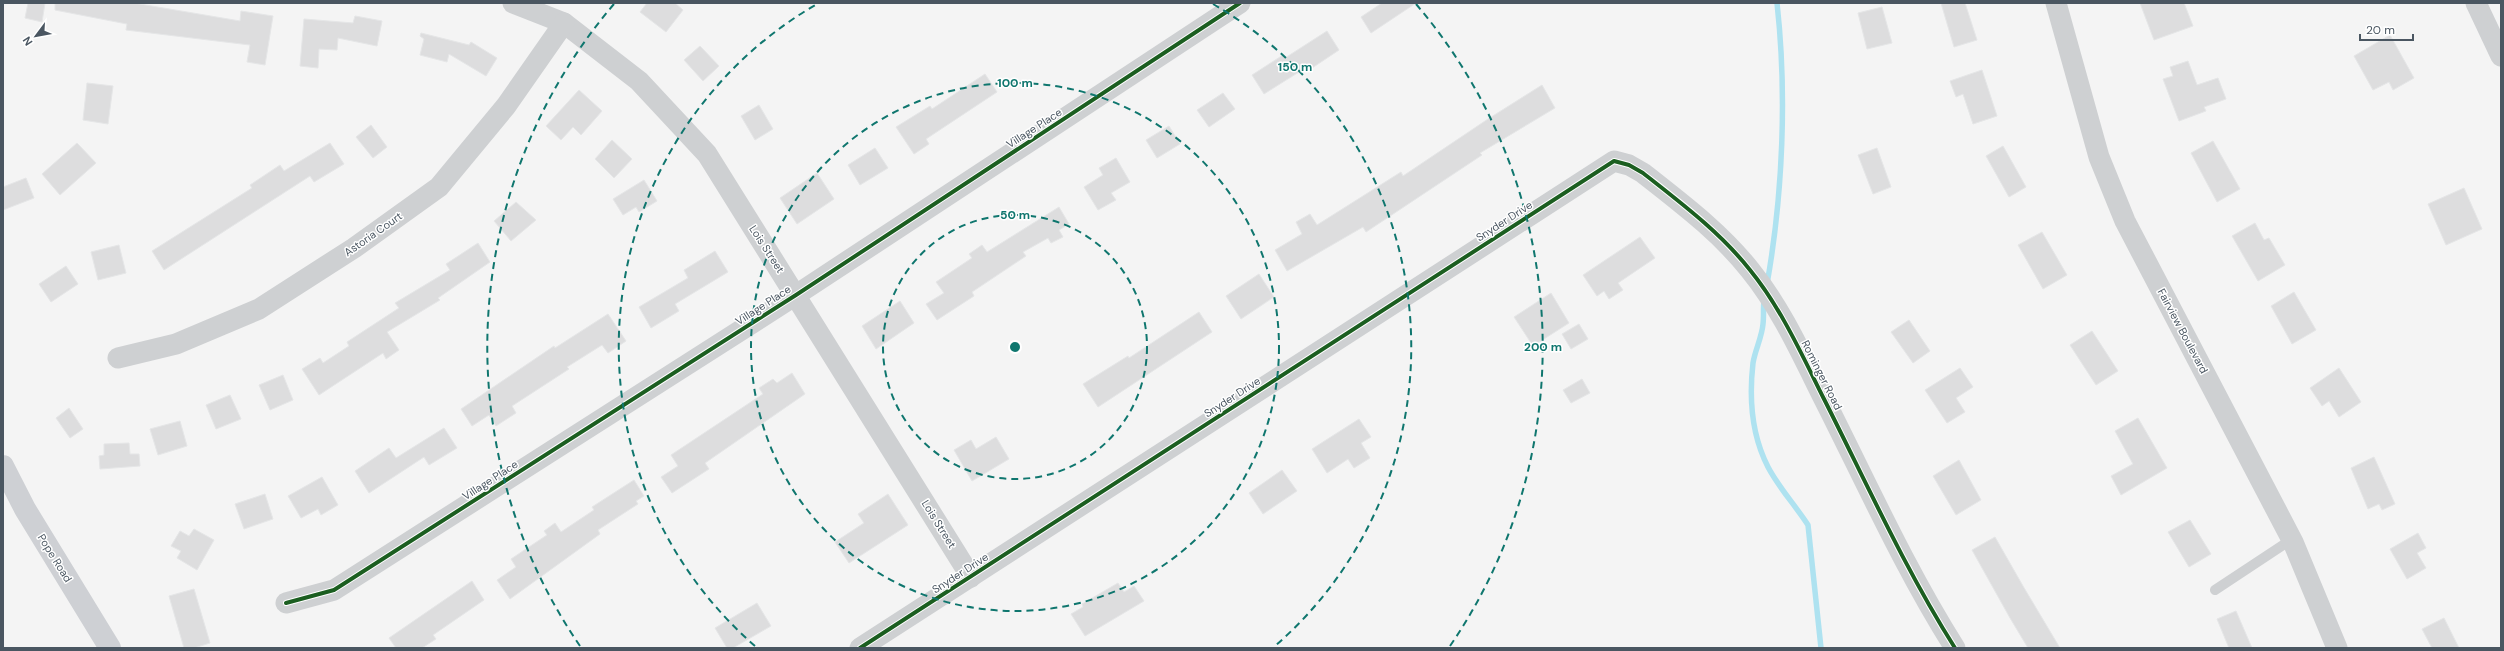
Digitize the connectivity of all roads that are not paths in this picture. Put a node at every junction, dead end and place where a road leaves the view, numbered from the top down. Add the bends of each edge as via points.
1 (513, 3) edge
2 (1240, 3) edge
3 (2056, 3) edge
4 (2476, 3) edge
5 (564, 23) junction
6 (2501, 56) edge
7 (1614, 161) joint
8 (796, 295) junction
9 (118, 358) dead end
10 (3, 466) edge
11 (2292, 539) junction
12 (971, 577) junction
13 (2215, 590) dead end
14 (286, 603) dead end
15 (110, 648) edge
16 (860, 648) edge
17 (1955, 648) edge
18 (2337, 648) edge

1 - 5 street, Lois Street
2 - 8 street, Village Place
3 - 11 street, Fairview Boulevard via 2099,157 2125,221
4 - 6 street
5 - 8 street, Lois Street via 639,82 707,154
5 - 9 street, Astoria Court via 506,106 440,187 354,248 259,309 176,344
7 - 12 street, Snyder Drive
7 - 17 street, Rominger Road via 1629,165 1643,173 1718,234 1770,296
8 - 12 street, Lois Street
8 - 14 street, Village Place via 334,590
10 - 15 street, Pope Road via 25,509
11 - 13 lane
11 - 18 street, Fairview Boulevard
12 - 16 street, Snyder Drive

